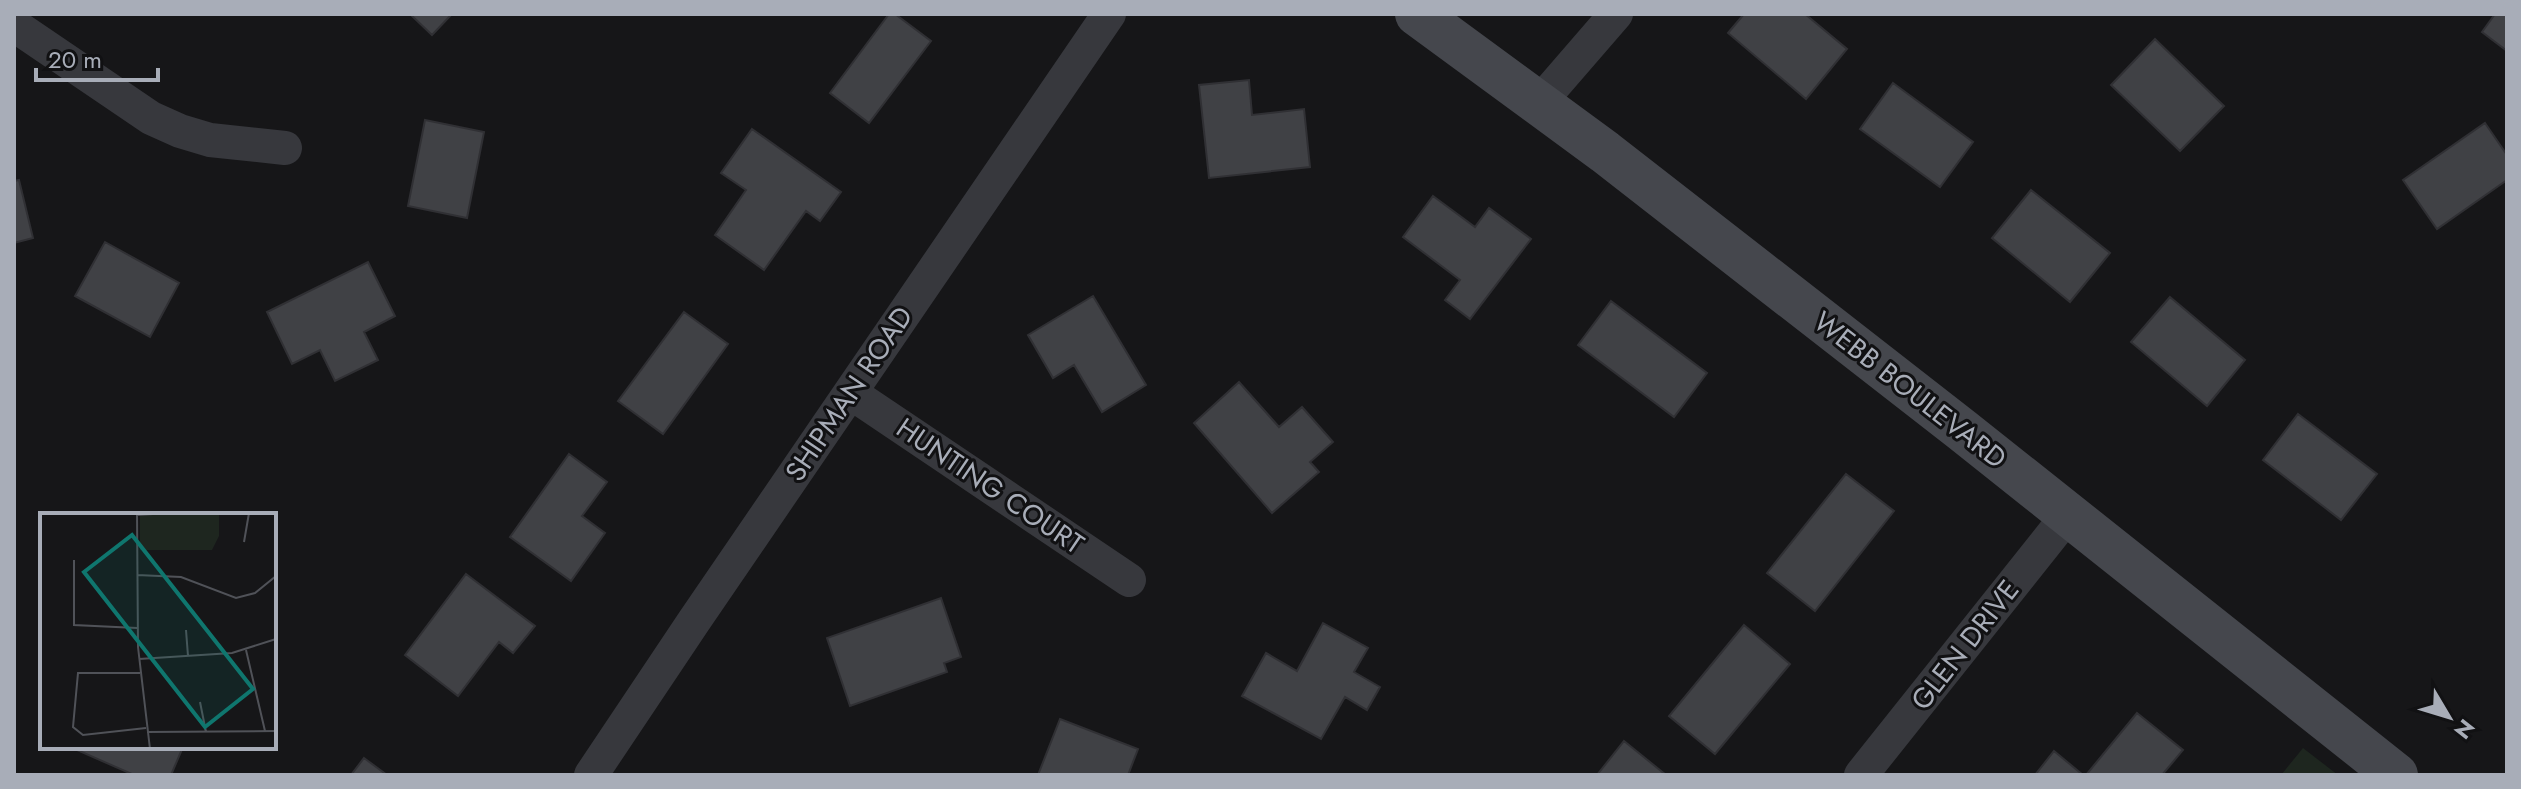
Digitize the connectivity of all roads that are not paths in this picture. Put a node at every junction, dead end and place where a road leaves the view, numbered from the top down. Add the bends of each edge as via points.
1 (1109, 14) edge
2 (1417, 14) edge
3 (1616, 14) edge
4 (14, 25) edge
5 (1539, 103) junction
6 (285, 148) dead end
7 (851, 393) junction
8 (2068, 515) junction
9 (1129, 580) dead end
10 (591, 775) edge
11 (1861, 775) edge
12 (2396, 775) edge

1 - 7 street, SHIPMAN ROAD
2 - 5 street, WEBB BOULEVARD
3 - 5 street
4 - 6 street via 151,118 210,140
5 - 8 street, WEBB BOULEVARD
7 - 9 street, HUNTING COURT
7 - 10 street, SHIPMAN ROAD
8 - 11 street, GLEN DRIVE
8 - 12 street, WEBB BOULEVARD

